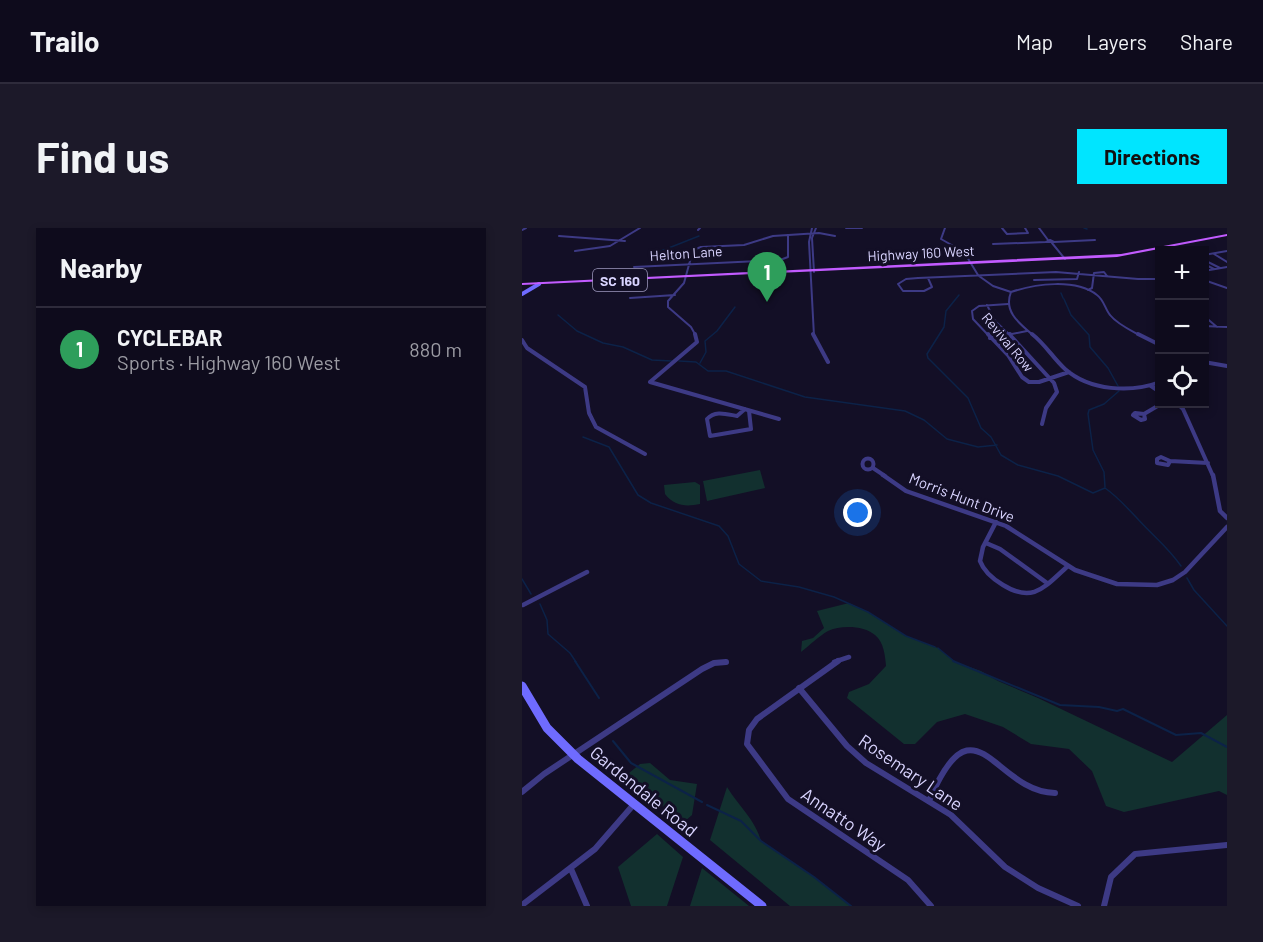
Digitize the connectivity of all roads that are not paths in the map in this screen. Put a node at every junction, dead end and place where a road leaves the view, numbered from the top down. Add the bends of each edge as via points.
1 (526, 228) edge
2 (640, 228) edge
3 (814, 228) edge
4 (846, 228) edge
5 (862, 228) edge
6 (945, 228) edge
7 (1002, 228) edge
8 (1025, 228) edge
9 (1039, 228) edge
10 (522, 230) edge
11 (812, 234) junction
12 (788, 235) junction
13 (559, 236) dead end
14 (1227, 236) edge
15 (834, 237) dead end
16 (1095, 240) dead end
17 (625, 241) junction
18 (1050, 242) junction
19 (993, 244) dead end
20 (575, 251) dead end
21 (1227, 251) edge
22 (1209, 254) edge
23 (1213, 254) junction
24 (1065, 259) junction
25 (1227, 262) edge
26 (971, 263) junction
27 (689, 264) junction
28 (1209, 264) edge
29 (1209, 266) edge
30 (634, 267) dead end
31 (1227, 267) edge
32 (1220, 268) junction
33 (1214, 269) junction
34 (1209, 270) edge
35 (813, 271) junction
36 (1079, 272) junction
37 (1029, 273) junction
38 (1093, 274) junction
39 (978, 275) junction
40 (686, 277) junction
41 (928, 278) junction
42 (1077, 279) junction
43 (1155, 279) edge
44 (1034, 280) junction
45 (1209, 281) edge
46 (522, 284) edge
47 (539, 284) junction
48 (1038, 286) junction
49 (1227, 286) edge
50 (1076, 287) junction
51 (1088, 290) junction
52 (1011, 292) junction
53 (522, 294) edge
54 (675, 295) junction
55 (630, 298) dead end
56 (1008, 304) junction
57 (987, 305) junction
58 (1209, 320) edge
59 (1209, 326) edge
60 (1217, 327) junction
61 (1227, 327) edge
62 (1027, 331) junction
63 (1008, 335) junction
64 (990, 338) junction
65 (522, 340) edge
66 (1155, 342) edge
67 (828, 362) dead end
68 (1209, 363) edge
69 (1227, 366) edge
70 (1069, 372) junction
71 (1049, 378) junction
72 (1155, 384) edge
73 (1151, 386) junction
74 (1155, 389) edge
75 (1155, 408) edge
76 (1182, 408) edge
77 (747, 410) junction
78 (1144, 414) dead end
79 (779, 419) dead end
80 (1042, 424) dead end
81 (645, 454) dead end
82 (1170, 461) dead end
83 (1208, 463) junction
84 (873, 468) dead end
85 (1227, 518) edge
86 (996, 522) junction
87 (1227, 527) edge
88 (986, 543) junction
89 (1068, 566) junction
90 (587, 572) dead end
91 (1047, 583) junction
92 (522, 606) edge
93 (849, 657) dead end
94 (726, 662) dead end
95 (522, 686) edge
96 (799, 688) junction
97 (573, 754) junction
98 (522, 792) edge
99 (1055, 793) dead end
100 (929, 801) junction
101 (635, 803) junction
102 (1227, 845) edge
103 (571, 869) junction
104 (522, 905) edge
105 (586, 906) edge
106 (762, 906) edge
107 (932, 906) edge
108 (1078, 906) edge
109 (1104, 906) edge

1 - 10 street
2 - 17 street
3 - 11 street
4 - 5 street
6 - 26 street via 940,239 962,250
7 - 8 street via 1007,234 1028,233
9 - 18 street
11 - 12 street
11 - 15 street
11 - 35 street
12 - 27 street via 744,245 697,248
12 - 27 street, Helton Lane via 788,257 784,259
13 - 17 street
14 - 24 main road, Highway 160 West via 1154,251
16 - 18 street
17 - 20 street via 609,248
18 - 19 street
18 - 24 street
21 - 23 street
22 - 23 street
23 - 25 street
24 - 26 main road, Highway 160 West
26 - 35 main road, Highway 160 West
26 - 39 street
27 - 30 street, Helton Lane
27 - 40 street
28 - 32 street
29 - 33 street
31 - 32 street
32 - 33 street
33 - 34 street
35 - 40 main road, Highway 160 West / SC 160
35 - 67 street via 813,334
36 - 37 street
36 - 38 street
36 - 42 street
37 - 39 street
37 - 44 street
38 - 43 street
38 - 51 street via 1092,288
39 - 41 street
39 - 52 street
40 - 47 main road, Highway 160 West / SC 160
40 - 54 street
41 - 41 street via 904,279 898,284 903,291 924,291 932,287
42 - 44 street
42 - 50 street
44 - 48 street
45 - 49 street
46 - 47 main road, Highway 160 West / SC 160
47 - 53 street
48 - 50 street
48 - 52 street
50 - 51 street
51 - 66 street via 1122,325
52 - 56 street
54 - 55 street
54 - 77 street via 668,301 668,307 697,334 697,342 650,382
56 - 57 street, Revival Row
56 - 62 street
57 - 63 street
57 - 64 street, Revival Row via 972,311 973,319
58 - 60 street
59 - 60 street
60 - 61 street
62 - 63 street
62 - 70 street
63 - 64 street
63 - 71 street
64 - 71 street, Revival Row via 1008,355 1022,378 1029,382
65 - 81 street via 527,348 585,387 589,413 597,427
68 - 69 street
70 - 71 street, Revival Row
70 - 73 street via 1105,385
71 - 80 street via 1058,390 1046,408
72 - 73 street
73 - 74 street
75 - 78 street
76 - 83 street
77 - 77 street via 737,416 709,416 710,436 751,429
77 - 79 street
82 - 83 street
83 - 85 street via 1220,512
84 - 86 street, Morris Hunt Drive via 911,493
86 - 88 street
86 - 89 street, Morris Hunt Drive via 1025,536
87 - 89 street, Morris Hunt Drive via 1185,572 1157,585 1101,581
88 - 91 street
88 - 91 street via 980,563 1007,588 1028,596
89 - 91 street
90 - 92 street
93 - 96 street, Annatto Way via 834,662
94 - 97 street via 702,669
95 - 97 street, Gardendale Road via 547,728
96 - 100 street, Rosemary Lane via 857,756
96 - 107 street, Annatto Way via 751,725 747,744 788,799 908,880
97 - 98 street
97 - 101 street, Gardendale Road
99 - 100 street via 1029,787 981,752 962,753 947,764
100 - 108 street, Rosemary Lane via 951,814 1005,867
101 - 103 street via 609,835
101 - 106 street, Gardendale Road
102 - 109 street via 1136,854 1111,877
103 - 104 street
103 - 105 street

